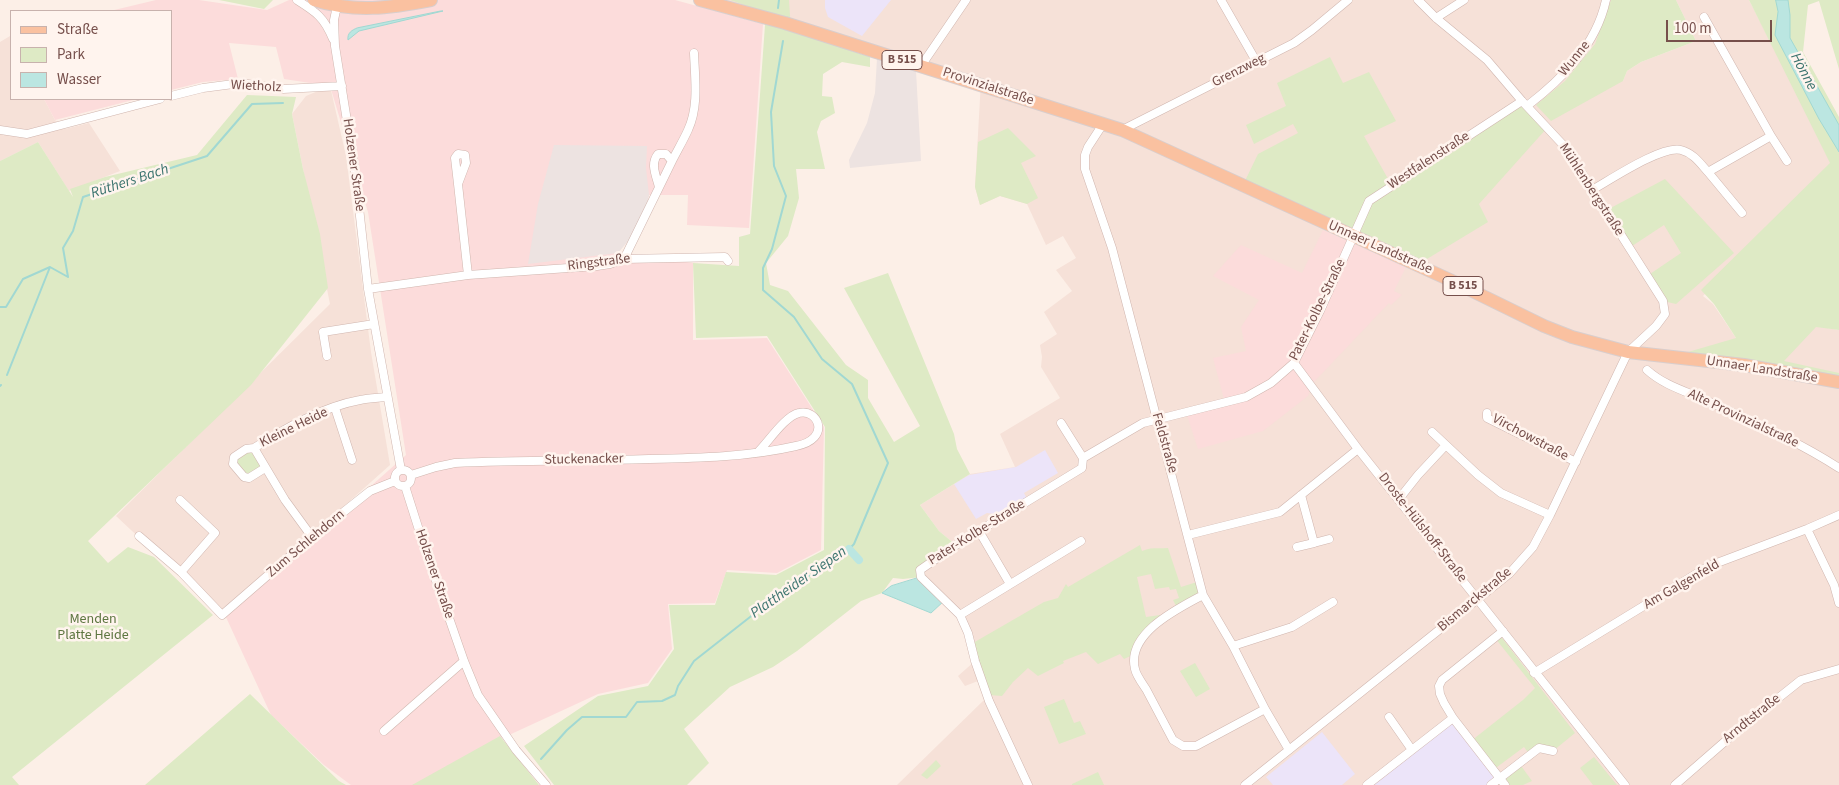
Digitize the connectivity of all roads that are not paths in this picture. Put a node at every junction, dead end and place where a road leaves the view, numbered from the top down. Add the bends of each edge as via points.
1 (297, 0) edge
2 (314, 0) edge
3 (431, 0) edge
4 (700, 0) edge
5 (1221, 0) edge
6 (1348, 0) edge
7 (1418, 0) edge
8 (1464, 0) edge
9 (1606, 0) edge
10 (963, 1) edge
11 (337, 6) junction
12 (1704, 17) dead end
13 (1436, 18) junction
14 (335, 46) junction
15 (694, 53) dead end
16 (1256, 62) junction
17 (921, 66) junction
18 (342, 86) junction
19 (172, 96) edge
20 (156, 100) edge
21 (1524, 103) junction
22 (1103, 124) junction
23 (0, 130) edge
24 (1122, 130) junction
25 (1771, 136) junction
26 (672, 161) junction
27 (1787, 161) dead end
28 (1708, 172) junction
29 (458, 184) dead end
30 (660, 187) junction
31 (1592, 190) junction
32 (1742, 212) dead end
33 (1353, 236) junction
34 (624, 259) junction
35 (728, 261) dead end
36 (468, 276) junction
37 (368, 289) junction
38 (374, 324) junction
39 (1628, 352) junction
40 (327, 356) dead end
41 (1294, 363) junction
42 (1647, 370) dead end
43 (1839, 382) edge
44 (387, 397) junction
45 (335, 408) junction
46 (1487, 413) dead end
47 (1157, 419) junction
48 (1061, 423) dead end
49 (1432, 432) dead end
50 (1446, 445) junction
51 (254, 448) junction
52 (1358, 449) junction
53 (758, 452) junction
54 (1083, 458) junction
55 (352, 460) dead end
56 (1576, 462) junction
57 (265, 468) junction
58 (1839, 468) edge
59 (401, 470) junction
60 (411, 475) junction
61 (395, 481) junction
62 (405, 486) junction
63 (1301, 494) junction
64 (1400, 499) junction
65 (180, 500) dead end
66 (1550, 515) junction
67 (1839, 515) edge
68 (1807, 529) junction
69 (979, 531) junction
70 (1188, 535) junction
71 (138, 536) dead end
72 (312, 536) junction
73 (1329, 539) dead end
74 (1081, 542) dead end
75 (1314, 543) junction
76 (1297, 547) dead end
77 (181, 572) junction
78 (1010, 584) junction
79 (1203, 595) junction
80 (1478, 599) junction
81 (1333, 602) dead end
82 (1839, 603) edge
83 (960, 615) junction
84 (1503, 631) junction
85 (1233, 646) junction
86 (464, 662) junction
87 (1839, 669) edge
88 (1534, 673) junction
89 (1265, 709) junction
90 (1389, 717) dead end
91 (1453, 718) junction
92 (384, 731) dead end
93 (1289, 750) junction
94 (1412, 750) junction
95 (1552, 751) dead end
96 (1502, 782) edge
97 (546, 785) edge
98 (1028, 785) edge
99 (1245, 785) edge
100 (1367, 785) edge
101 (1490, 785) edge
102 (1625, 785) edge
103 (1675, 785) edge

1 - 14 street via 326,24
2 - 11 main road
3 - 11 main road via 378,9
4 - 17 main road, Provinzialstraße / B 515
5 - 16 street
6 - 16 street, Grenzweg via 1294,43
7 - 13 street, Mühlenbergstraße
8 - 13 street
9 - 21 street, Wunne via 1591,39 1576,59 1562,76
10 - 17 street
11 - 14 street, Holzener Straße
12 - 25 street
13 - 21 street, Mühlenbergstraße via 1487,60
14 - 18 street, Holzener Straße
15 - 26 street via 696,90 693,116
16 - 24 street, Grenzweg
17 - 22 main road, Provinzialstraße / B 515
18 - 19 street, Wietholz via 283,89 241,84
18 - 37 street, Holzener Straße
20 - 23 street via 27,134
21 - 31 street, Mühlenbergstraße via 1566,148
21 - 33 street, Westfalenstraße via 1369,201
22 - 24 main road, Unnaer Landstraße / B 515
22 - 47 street, Feldstraße via 1085,155 1085,169 1112,248
24 - 33 main road, Unnaer Landstraße / B 515
25 - 27 street
25 - 28 street
26 - 30 street
26 - 30 street via 666,154 658,154 653,159
28 - 31 street via 1694,156 1671,149
28 - 32 street
29 - 36 street
30 - 34 street
31 - 39 street, Mühlenbergstraße via 1665,308 1662,320
33 - 39 main road, Unnaer Landstraße / B 515 via 1551,328 1593,344
33 - 41 street, Pater-Kolbe-Straße
34 - 35 street, Ringstraße via 725,257
34 - 36 street, Ringstraße via 597,266
36 - 37 street, Ringstraße
37 - 38 street, Holzener Straße
38 - 40 street via 323,332
38 - 44 street, Holzener Straße
39 - 43 main road, Unnaer Landstraße / B 515 via 1744,365
39 - 56 street, Bismarckstraße
41 - 47 street, Pater-Kolbe-Straße via 1271,383 1246,397
41 - 52 street, Droste-Hülshoff-Straße
42 - 58 street, Alte Provinzialstraße via 1659,381 1779,434
44 - 45 street, Kleine Heide via 359,400
44 - 59 street, Holzener Straße
45 - 51 street, Kleine Heide via 288,428
45 - 55 street, Kleine Heide
46 - 56 street, Virchowstraße via 1487,418
47 - 54 street, Pater-Kolbe-Straße via 1143,423
47 - 70 street, Feldstraße
48 - 54 street
49 - 50 street
50 - 64 street
50 - 66 street via 1501,493
51 - 57 street, Kleine Heide
51 - 57 street, Kleine Heide via 234,457 233,464 244,477 250,478
52 - 63 street
52 - 64 street, Droste-Hülshoff-Straße
53 - 53 street, Stuckenacker via 813,441 819,425 812,415 802,412 793,415
53 - 60 street, Stuckenacker via 677,459 455,463
54 - 69 street, Pater-Kolbe-Straße via 1082,468
56 - 66 street, Bismarckstraße
57 - 72 street, Kleine Heide
59 - 60 street
59 - 61 street
60 - 62 street via 410,483
61 - 62 street via 399,486
61 - 72 street, Zum Schlehdorn via 370,491
62 - 86 street, Holzener Straße
63 - 70 street via 1280,512
63 - 75 street
64 - 80 street, Droste-Hülshoff-Straße
65 - 77 street via 215,533
66 - 80 street, Bismarckstraße via 1532,547 1509,574
67 - 68 street, Am Galgenfeld
68 - 82 street via 1834,585
68 - 88 street, Am Galgenfeld via 1709,566
69 - 78 street
69 - 83 street, Pater-Kolbe-Straße via 920,570 920,576
70 - 79 street, Feldstraße
71 - 77 street
72 - 77 street, Zum Schlehdorn via 222,615
73 - 75 street
74 - 78 street
75 - 76 street
78 - 83 street
79 - 85 street, Feldstraße
79 - 89 street via 1177,608 1153,626 1142,636 1135,654 1135,668 1173,740 1183,746 1196,746
80 - 84 street, Droste-Hülshoff-Straße
80 - 93 street, Bismarckstraße
81 - 85 street via 1292,627
83 - 98 street, Pater-Kolbe-Straße via 989,701
84 - 88 street, Droste-Hülshoff-Straße
84 - 91 street via 1442,680 1440,694
85 - 89 street, Feldstraße
86 - 92 street
86 - 97 street, Holzener Straße via 478,695 516,750
87 - 103 street, Arndtstraße via 1801,680
88 - 102 street, Droste-Hülshoff-Straße
89 - 93 street, Feldstraße
90 - 94 street
91 - 94 street
91 - 96 street
93 - 99 street, Bismarckstraße
94 - 100 street
95 - 96 street via 1539,748
96 - 101 street

